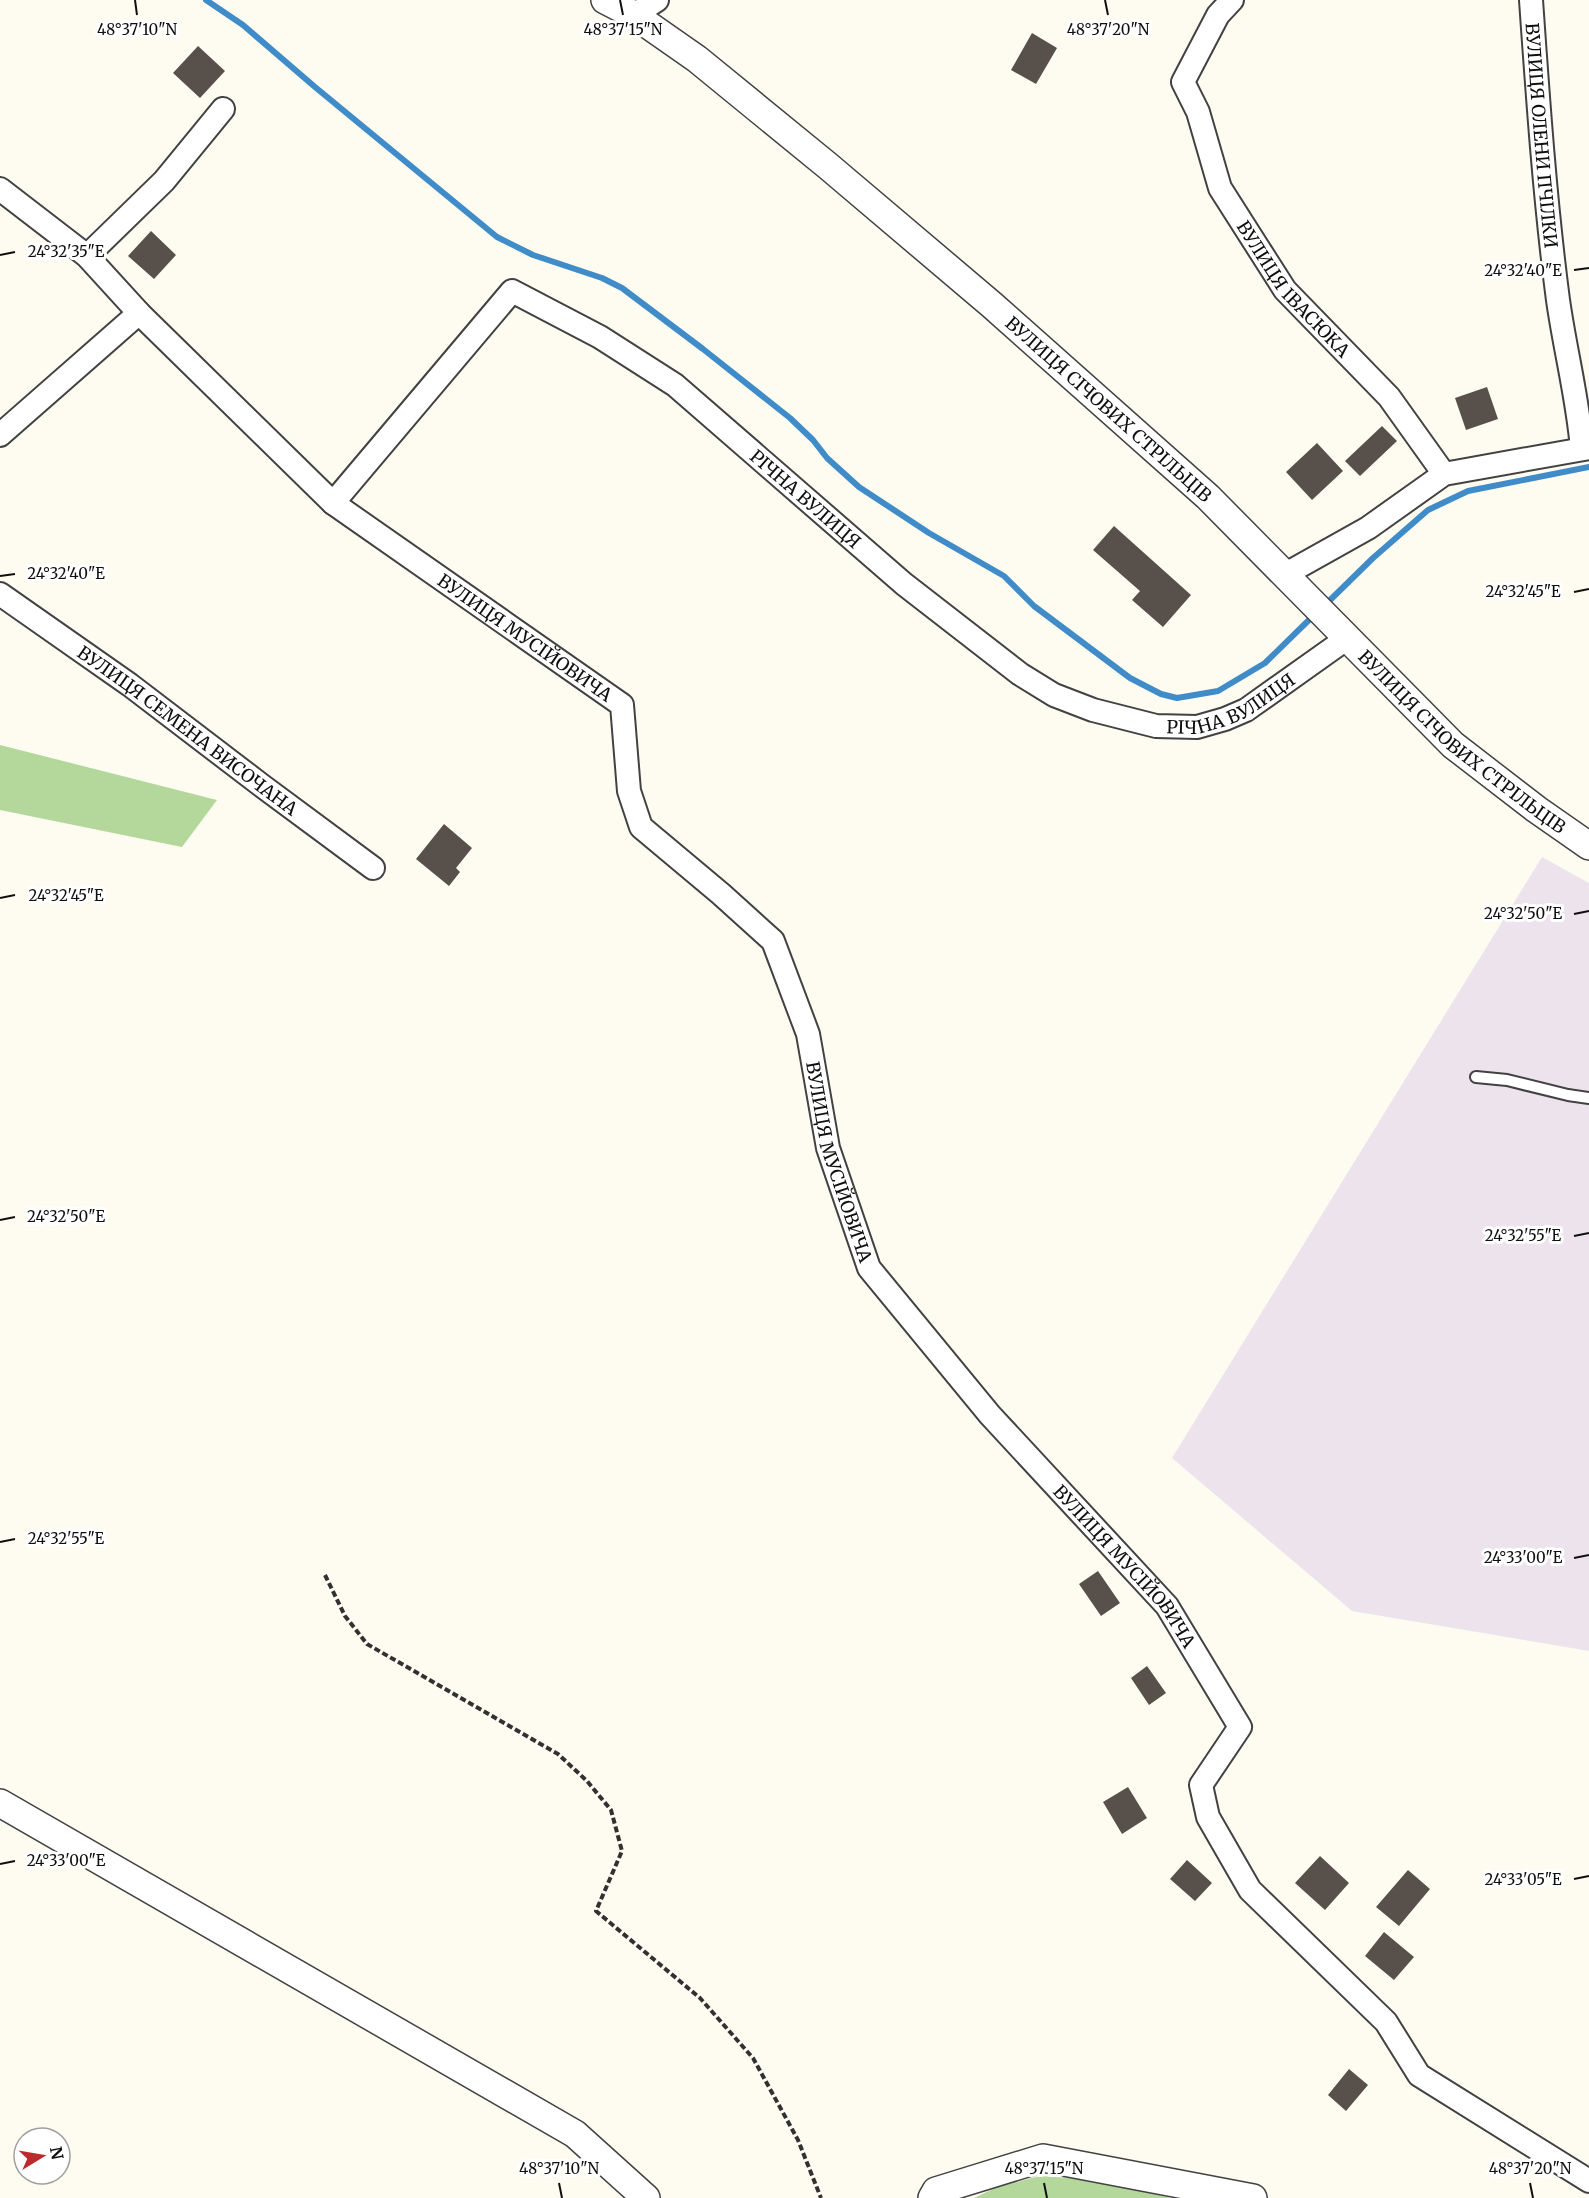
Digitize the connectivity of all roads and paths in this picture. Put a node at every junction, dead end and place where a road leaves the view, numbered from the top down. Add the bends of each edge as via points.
1 (605, 0) edge
2 (657, 0) edge
3 (1232, 0) edge
4 (1531, 0) edge
5 (634, 15) junction
6 (223, 109) dead end
7 (0, 189) edge
8 (87, 256) junction
9 (139, 313) junction
10 (0, 435) edge
11 (1585, 449) edge
12 (1444, 474) junction
13 (333, 503) junction
14 (1284, 575) junction
15 (0, 594) edge
16 (1338, 630) junction
17 (1589, 846) edge
18 (374, 868) dead end
19 (1476, 1077) dead end
20 (1589, 1098) edge
21 (325, 1575) dead end
22 (0, 1803) edge
23 (1589, 2181) edge
24 (646, 2198) edge
25 (821, 2198) edge
26 (932, 2198) edge
27 (1253, 2198) edge

1 - 5 street, ВУЛИЦЯ СІЧОВИХ СТРІЛЬЦІВ
2 - 5 street
3 - 12 street, ВУЛИЦЯ ІВАСЮКА via 1218,15 1183,82 1198,112 1220,188 1285,290 1389,397
4 - 11 street, ВУЛИЦЯ ОЛЕНИ ПЧІЛКИ via 1558,302
5 - 14 street, ВУЛИЦЯ СІЧОВИХ СТРІЛЬЦІВ via 697,59 992,305 1208,497
6 - 8 street via 164,181
7 - 8 street, ВУЛИЦЯ МУСІЙОВИЧА
8 - 9 street, ВУЛИЦЯ МУСІЙОВИЧА
9 - 10 street
9 - 13 street, ВУЛИЦЯ МУСІЙОВИЧА
11 - 12 street
12 - 14 street via 1368,528
13 - 16 street, РІЧНА ВУЛИЦЯ via 512,291 600,337 675,386 904,584 1020,674 1054,695 1093,710 1156,726 1197,727 1246,710
13 - 23 street, ВУЛИЦЯ МУСІЙОВИЧА via 622,705 628,791 641,827 773,941 808,1034 828,1148 869,1268 990,1415 1167,1606 1240,1727 1201,1785 1208,1818 1250,1890 1386,2022 1419,2075
14 - 16 street, ВУЛИЦЯ СІЧОВИХ СТРІЛЬЦІВ
15 - 18 street, ВУЛИЦЯ СЕМЕНА ВИСОЧАНА via 130,685
16 - 17 street, ВУЛИЦЯ СІЧОВИХ СТРІЛЬЦІВ via 1453,745
19 - 20 lane
21 - 25 path via 345,1616 367,1644 558,1754 611,1810 621,1851 596,1911 700,1998 753,2058 798,2140
22 - 24 street via 576,2134
26 - 27 street via 936,2191 1044,2158

